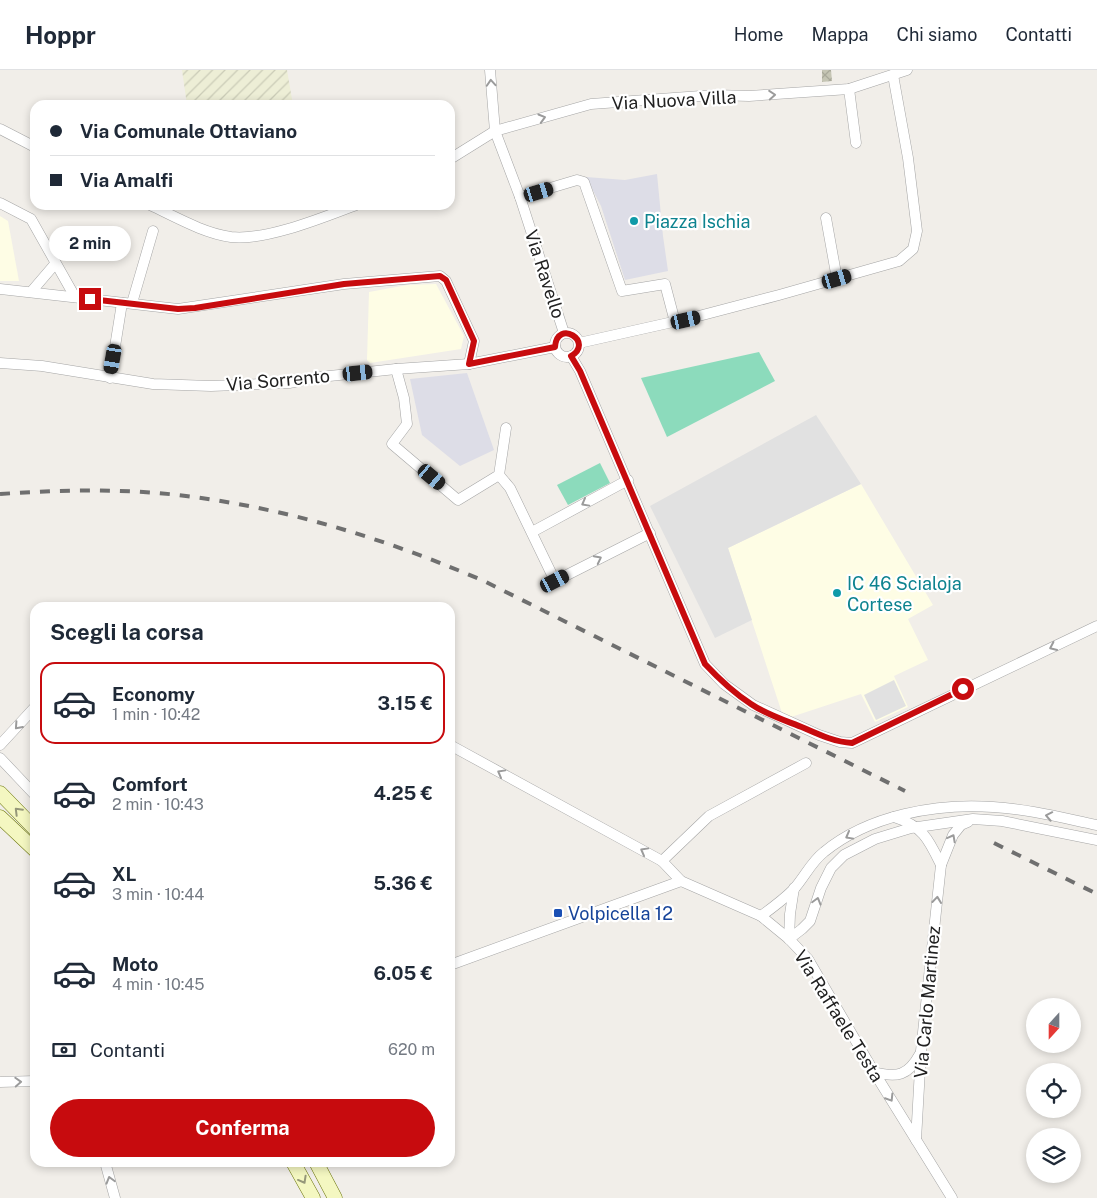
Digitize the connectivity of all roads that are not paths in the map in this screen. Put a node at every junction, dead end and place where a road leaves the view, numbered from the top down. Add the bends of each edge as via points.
1 (490, 70) edge
2 (907, 70) edge
3 (894, 75) junction
4 (849, 89) junction
5 (0, 129) edge
6 (495, 131) junction
7 (856, 143) dead end
8 (30, 144) edge
9 (455, 156) edge
10 (520, 197) junction
11 (0, 203) edge
12 (160, 210) edge
13 (343, 210) edge
14 (826, 218) dead end
15 (153, 231) dead end
16 (56, 264) junction
17 (837, 279) junction
18 (0, 289) edge
19 (31, 292) junction
20 (74, 297) junction
21 (127, 303) junction
22 (676, 322) junction
23 (564, 333) junction
24 (579, 343) junction
25 (555, 347) junction
26 (571, 356) junction
27 (0, 363) edge
28 (469, 364) junction
29 (396, 369) junction
30 (110, 378) junction
31 (506, 428) dead end
32 (499, 475) junction
33 (628, 480) junction
34 (532, 532) junction
35 (650, 533) junction
36 (1097, 626) edge
37 (30, 712) edge
38 (0, 744) edge
39 (455, 748) edge
40 (0, 758) edge
41 (806, 763) dead end
42 (30, 790) edge
43 (0, 793) edge
44 (894, 816) junction
45 (0, 817) edge
46 (973, 819) junction
47 (30, 824) edge
48 (1097, 825) edge
49 (917, 827) junction
50 (1097, 840) edge
51 (30, 845) edge
52 (662, 861) junction
53 (941, 865) junction
54 (681, 881) junction
55 (794, 888) junction
56 (761, 916) junction
57 (789, 939) junction
58 (455, 963) edge
59 (921, 1051) junction
60 (874, 1072) junction
61 (30, 1081) edge
62 (0, 1082) edge
63 (916, 1140) junction
64 (106, 1167) edge
65 (297, 1167) edge
66 (319, 1167) edge
67 (115, 1198) edge
68 (313, 1198) edge
69 (335, 1198) edge
70 (952, 1198) edge

6 -> 1 street, Via Ravello
2 - 3 street, Via Nuova Villa
3 - 4 street, Via Nuova Villa
3 - 17 street via 917,231 913,249 899,261
6 -> 4 street, Via Nuova Villa via 591,104
4 - 7 street
5 - 8 street
6 - 9 street, Via Nuova Villa
6 - 10 street, Via Ravello
10 - 22 street via 577,180 584,182 622,290 665,284
10 - 23 street, Via Ravello
11 - 16 street via 30,219
12 - 13 street via 198,228 232,237 261,236
14 - 17 street
15 - 21 street
16 - 19 street
16 - 20 street
17 - 22 street
18 - 19 street
19 - 20 street
20 - 21 street
21 - 28 street via 195,308 344,284 440,276 446,280 474,341
21 - 30 street
22 - 24 street
23 - 24 street via 573,334
23 - 25 street via 557,339
24 - 26 street via 578,350
25 - 26 street via 561,355
25 - 28 street, Via Sorrento
26 - 33 street
27 - 30 street, Via Sorrento via 42,366
28 - 29 street, Via Sorrento
29 - 30 street, Via Sorrento via 289,383 211,386 153,384
29 - 32 street via 407,424 392,444 458,500
31 - 32 street
32 - 34 street via 510,488
33 -> 34 street
33 - 35 street
34 -> 35 street via 555,581
36 -> 35 street via 852,743 840,742 752,705 724,684 705,664
37 -> 38 street
52 -> 39 street
40 - 42 street
41 - 52 street via 709,816
47 -> 43 main road
48 -> 44 street via 992,807 959,806
44 - 49 street
44 -> 55 street via 839,841 810,865
45 - 51 main road
46 - 49 street
46 - 50 street via 1002,821
53 -> 46 street, Via Carlo Martinez via 953,835 961,825
49 - 53 street via 928,838
57 -> 49 street via 810,921 830,868 844,855 875,839
52 - 54 street
59 -> 53 street, Via Carlo Martinez
54 - 56 street, Via Raffaele Testa
54 - 58 street
55 - 56 street
55 - 57 street
56 - 57 street, Via Raffaele Testa
57 - 60 street, Via Raffaele Testa via 808,959
59 - 60 street via 915,1063 898,1076
59 - 63 street, Via Carlo Martinez
60 -> 63 street, Via Raffaele Testa
62 -> 61 street
63 - 70 street, Via Raffaele Testa
67 -> 64 street
65 -> 68 main road
66 - 69 main road

